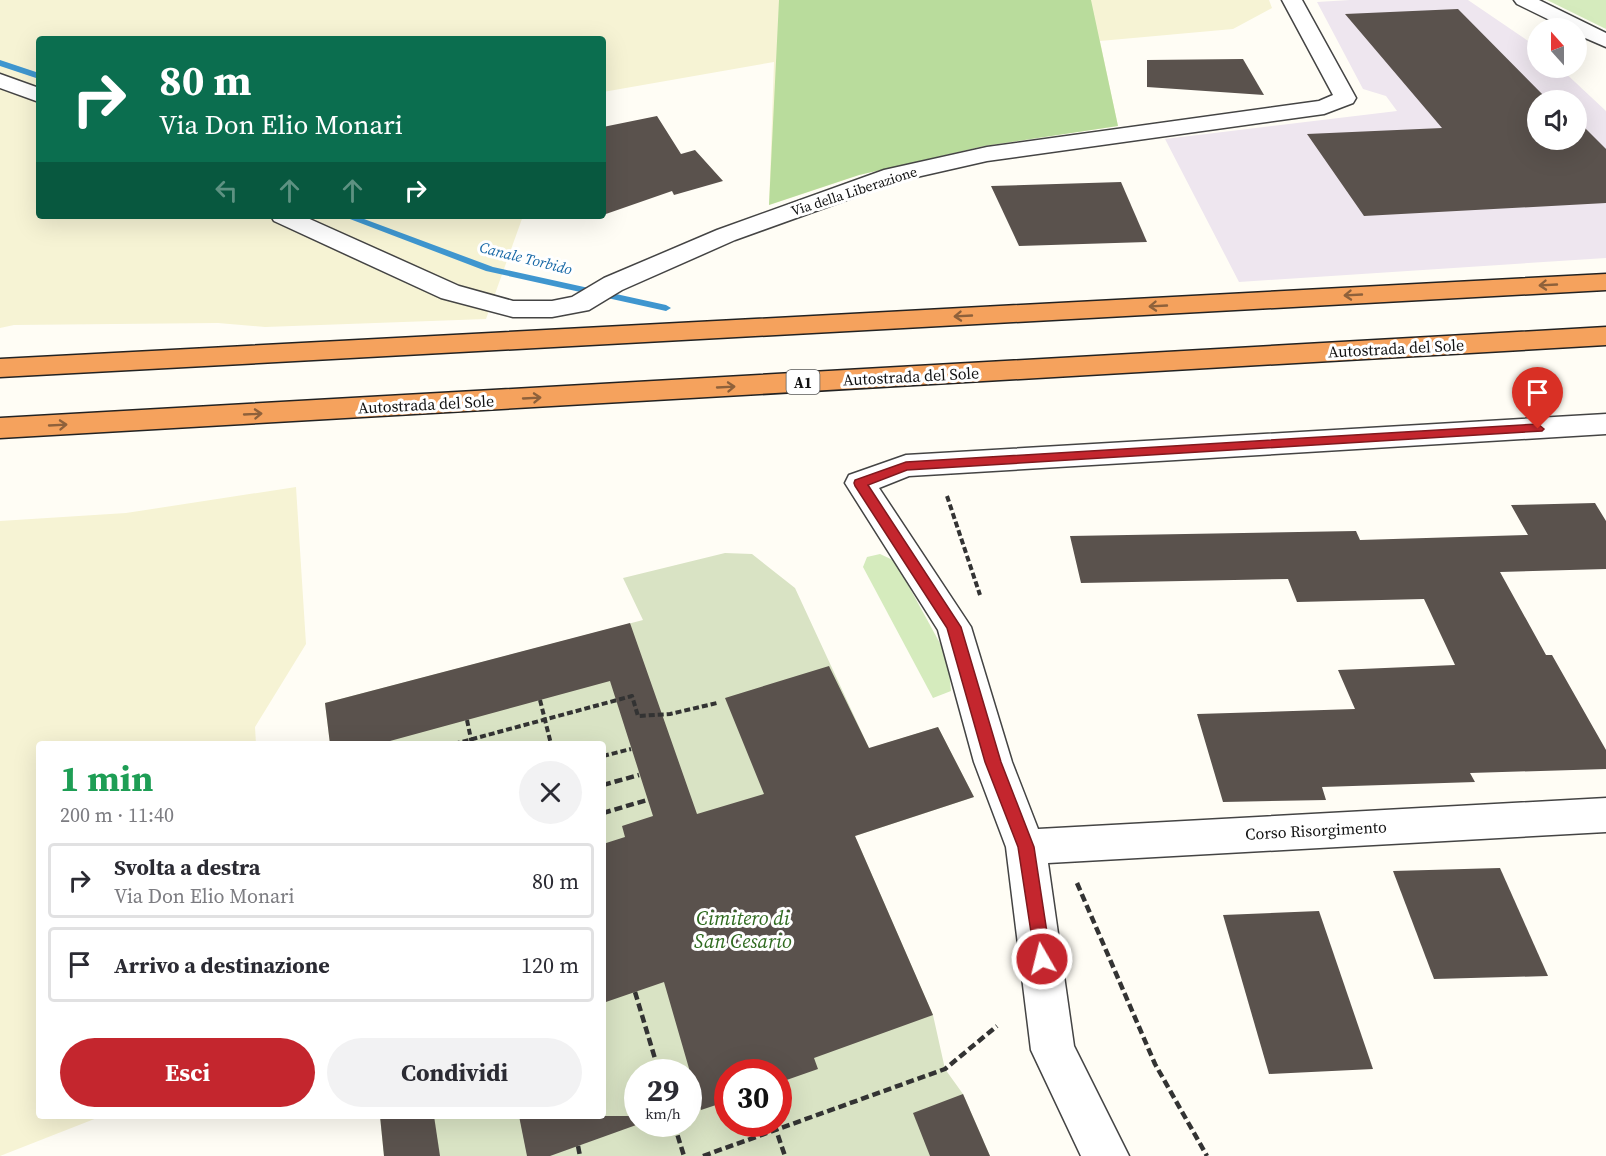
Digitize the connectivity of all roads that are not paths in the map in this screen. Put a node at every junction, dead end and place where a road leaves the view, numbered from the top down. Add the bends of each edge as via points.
1 (1292, 0) edge
2 (1524, 0) edge
3 (1606, 41) edge
4 (0, 80) edge
5 (36, 95) edge
6 (290, 219) edge
7 (1606, 282) edge
8 (1606, 336) edge
9 (0, 368) edge
10 (1606, 424) edge
11 (0, 428) edge
12 (1606, 815) edge
13 (1026, 847) junction
14 (1106, 1156) edge

1 - 6 street, Via della Liberazione via 1345,98 1324,107 987,154 892,176 726,235 613,284 580,304 513,309 450,292
2 - 3 street
4 - 5 street
7 -> 9 highway
11 -> 8 highway, Autostrada del Sole / A1
10 - 13 street via 906,466 860,483 954,627 993,762
12 - 13 street, Corso Risorgimento
13 - 14 street via 1053,1050

